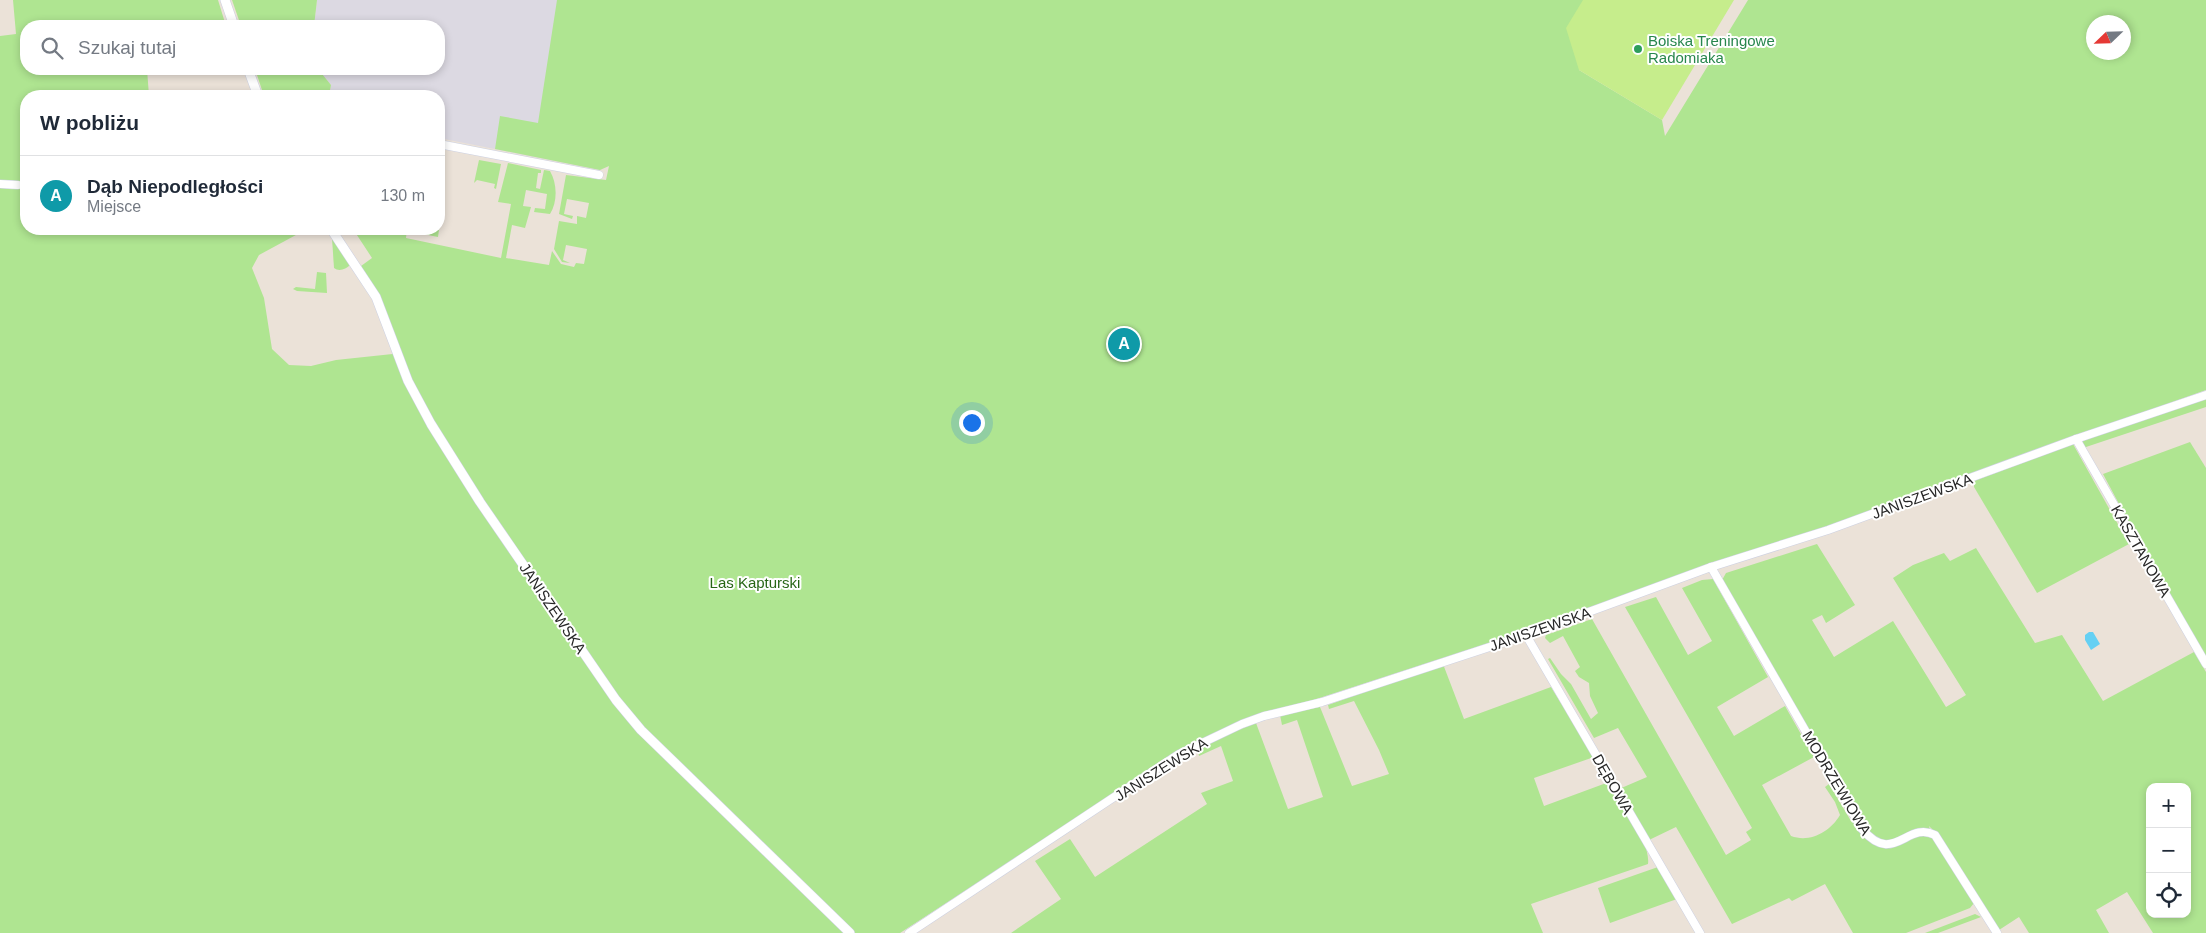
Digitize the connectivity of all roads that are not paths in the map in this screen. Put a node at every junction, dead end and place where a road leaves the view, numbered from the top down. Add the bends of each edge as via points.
1 (225, 0) edge
2 (232, 20) edge
3 (250, 75) edge
4 (256, 90) edge
5 (445, 145) edge
6 (599, 175) dead end
7 (0, 184) edge
8 (18, 185) dead end
9 (335, 235) edge
10 (2206, 395) edge
11 (2076, 439) junction
12 (1711, 567) junction
13 (1526, 635) junction
14 (2206, 664) edge
15 (850, 933) edge
16 (909, 933) edge
17 (1700, 933) edge
18 (1997, 933) edge

1 - 2 street
3 - 4 street
5 - 6 street
7 - 8 street
9 - 15 street, JANISZEWSKA via 376,297 408,380 431,424 480,502 610,692 641,730
10 - 11 street, JANISZEWSKA
11 - 12 street, JANISZEWSKA via 1828,530
11 - 14 street, KASZTANOWA
12 - 13 street, JANISZEWSKA
12 - 18 street, MODRZEWIOWA via 1862,829 1881,845 1922,832 1935,836
13 - 16 street, JANISZEWSKA via 1322,702 1264,716 1215,736 1180,754
13 - 17 street, DĘBOWA

